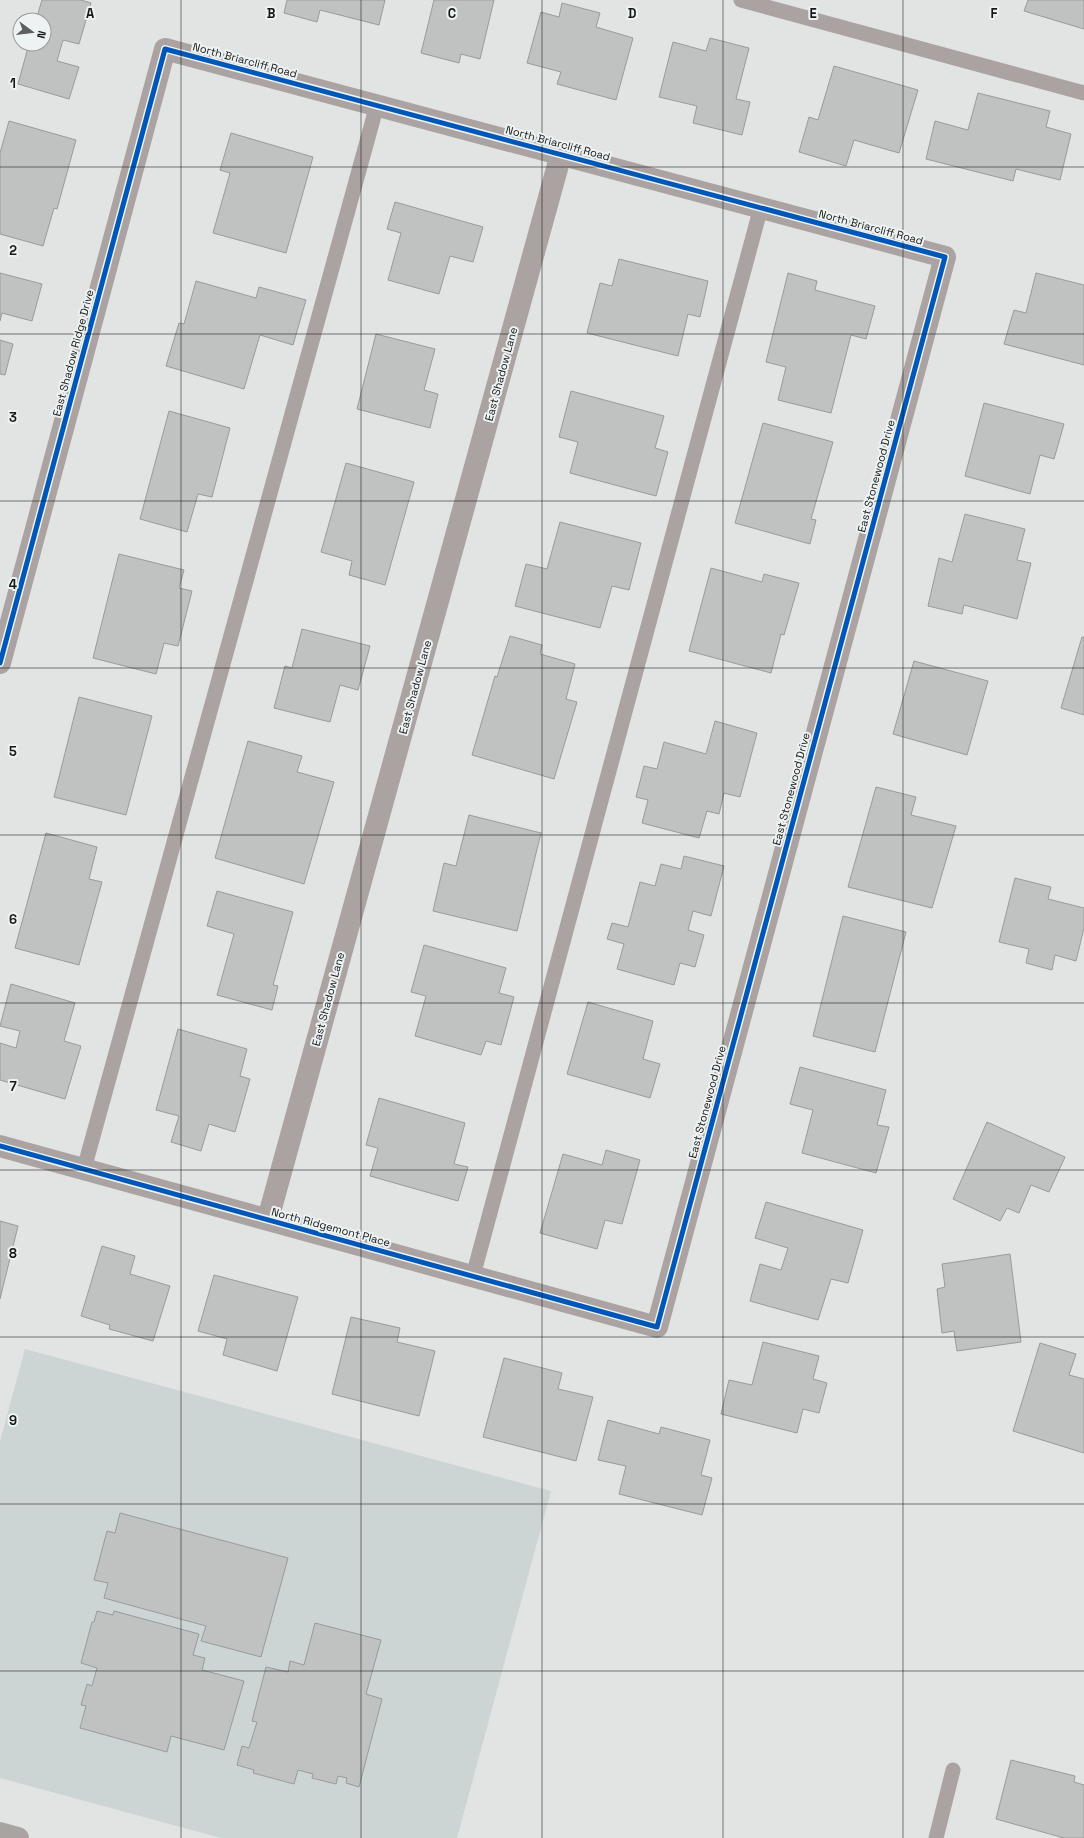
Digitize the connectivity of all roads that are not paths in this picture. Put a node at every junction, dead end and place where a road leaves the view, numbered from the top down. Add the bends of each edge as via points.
1 (742, 0) edge
2 (165, 49) joint
3 (1084, 93) edge
4 (377, 105) junction
5 (561, 154) junction
6 (761, 208) junction
7 (945, 257) joint
8 (0, 663) edge
9 (0, 1146) edge
10 (84, 1169) junction
11 (268, 1219) junction
12 (473, 1276) junction
13 (657, 1327) joint
14 (953, 1770) dead end
15 (0, 1833) edge
16 (18, 1838) edge
17 (936, 1838) edge

1 - 3 lane
2 - 4 street, North Briarcliff Road
2 - 8 street, East Shadow Ridge Drive
4 - 5 street, North Briarcliff Road
4 - 10 lane
5 - 6 street, North Briarcliff Road
5 - 11 street, East Shadow Lane
6 - 7 street, North Briarcliff Road
6 - 12 lane
7 - 13 street, East Stonewood Drive
9 - 10 street, North Ridgemont Place
10 - 11 street, North Ridgemont Place
11 - 12 street, North Ridgemont Place
12 - 13 street, North Ridgemont Place
14 - 17 lane
15 - 16 main road

